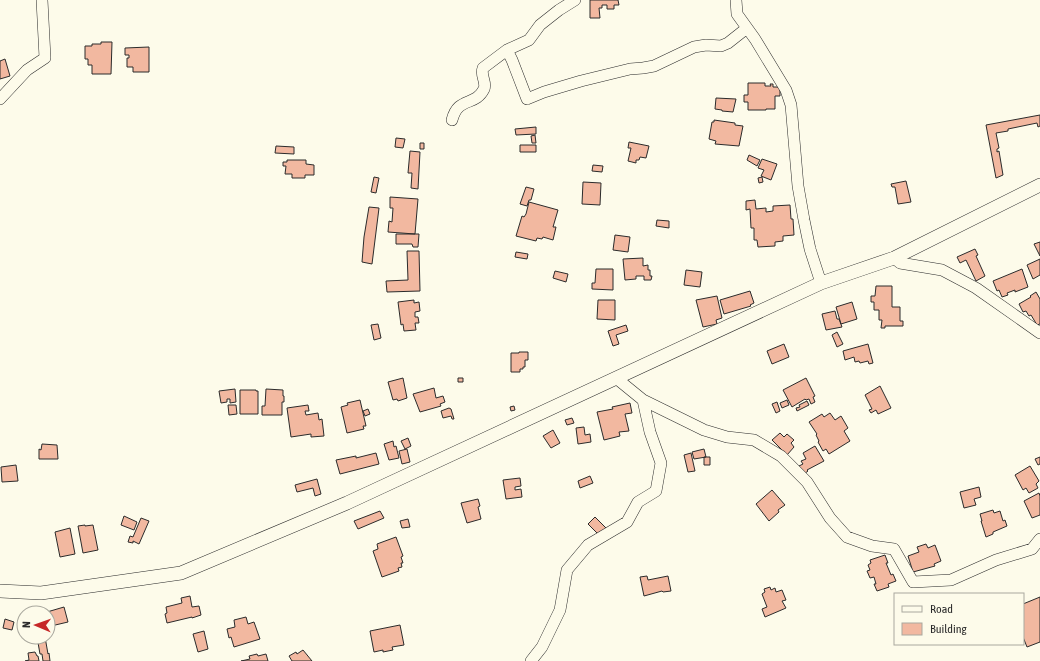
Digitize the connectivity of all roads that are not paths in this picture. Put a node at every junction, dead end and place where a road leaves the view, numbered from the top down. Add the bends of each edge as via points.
1 (42, 0) edge
2 (575, 0) edge
3 (736, 0) edge
4 (747, 28) junction
5 (507, 50) junction
6 (0, 99) edge
7 (452, 120) dead end
8 (1040, 185) edge
9 (894, 258) junction
10 (821, 283) junction
11 (1040, 333) edge
12 (616, 378) junction
13 (643, 400) junction
14 (1040, 539) edge
15 (0, 591) edge
16 (531, 661) edge

1 - 6 street via 45,58 27,70
2 - 5 street via 540,25 529,40
3 - 4 street via 737,14
4 - 5 street via 721,46 694,47 654,66 581,81 527,99
4 - 10 street via 786,90 791,105 798,186 810,249
5 - 7 street via 483,68 485,84 482,92 474,100 459,107
8 - 9 street
9 - 10 street
9 - 11 street via 900,263 942,270 976,288
10 - 12 street
12 - 13 street
12 - 15 street via 347,503 181,573 41,593
13 - 14 street via 704,430 727,437 754,440 781,456 807,482 830,518 847,537 872,546 894,549 913,582 951,580 996,560 1032,549
13 - 16 street via 650,432 661,463 656,491 638,502 627,522 588,545 567,570 560,610 542,648

